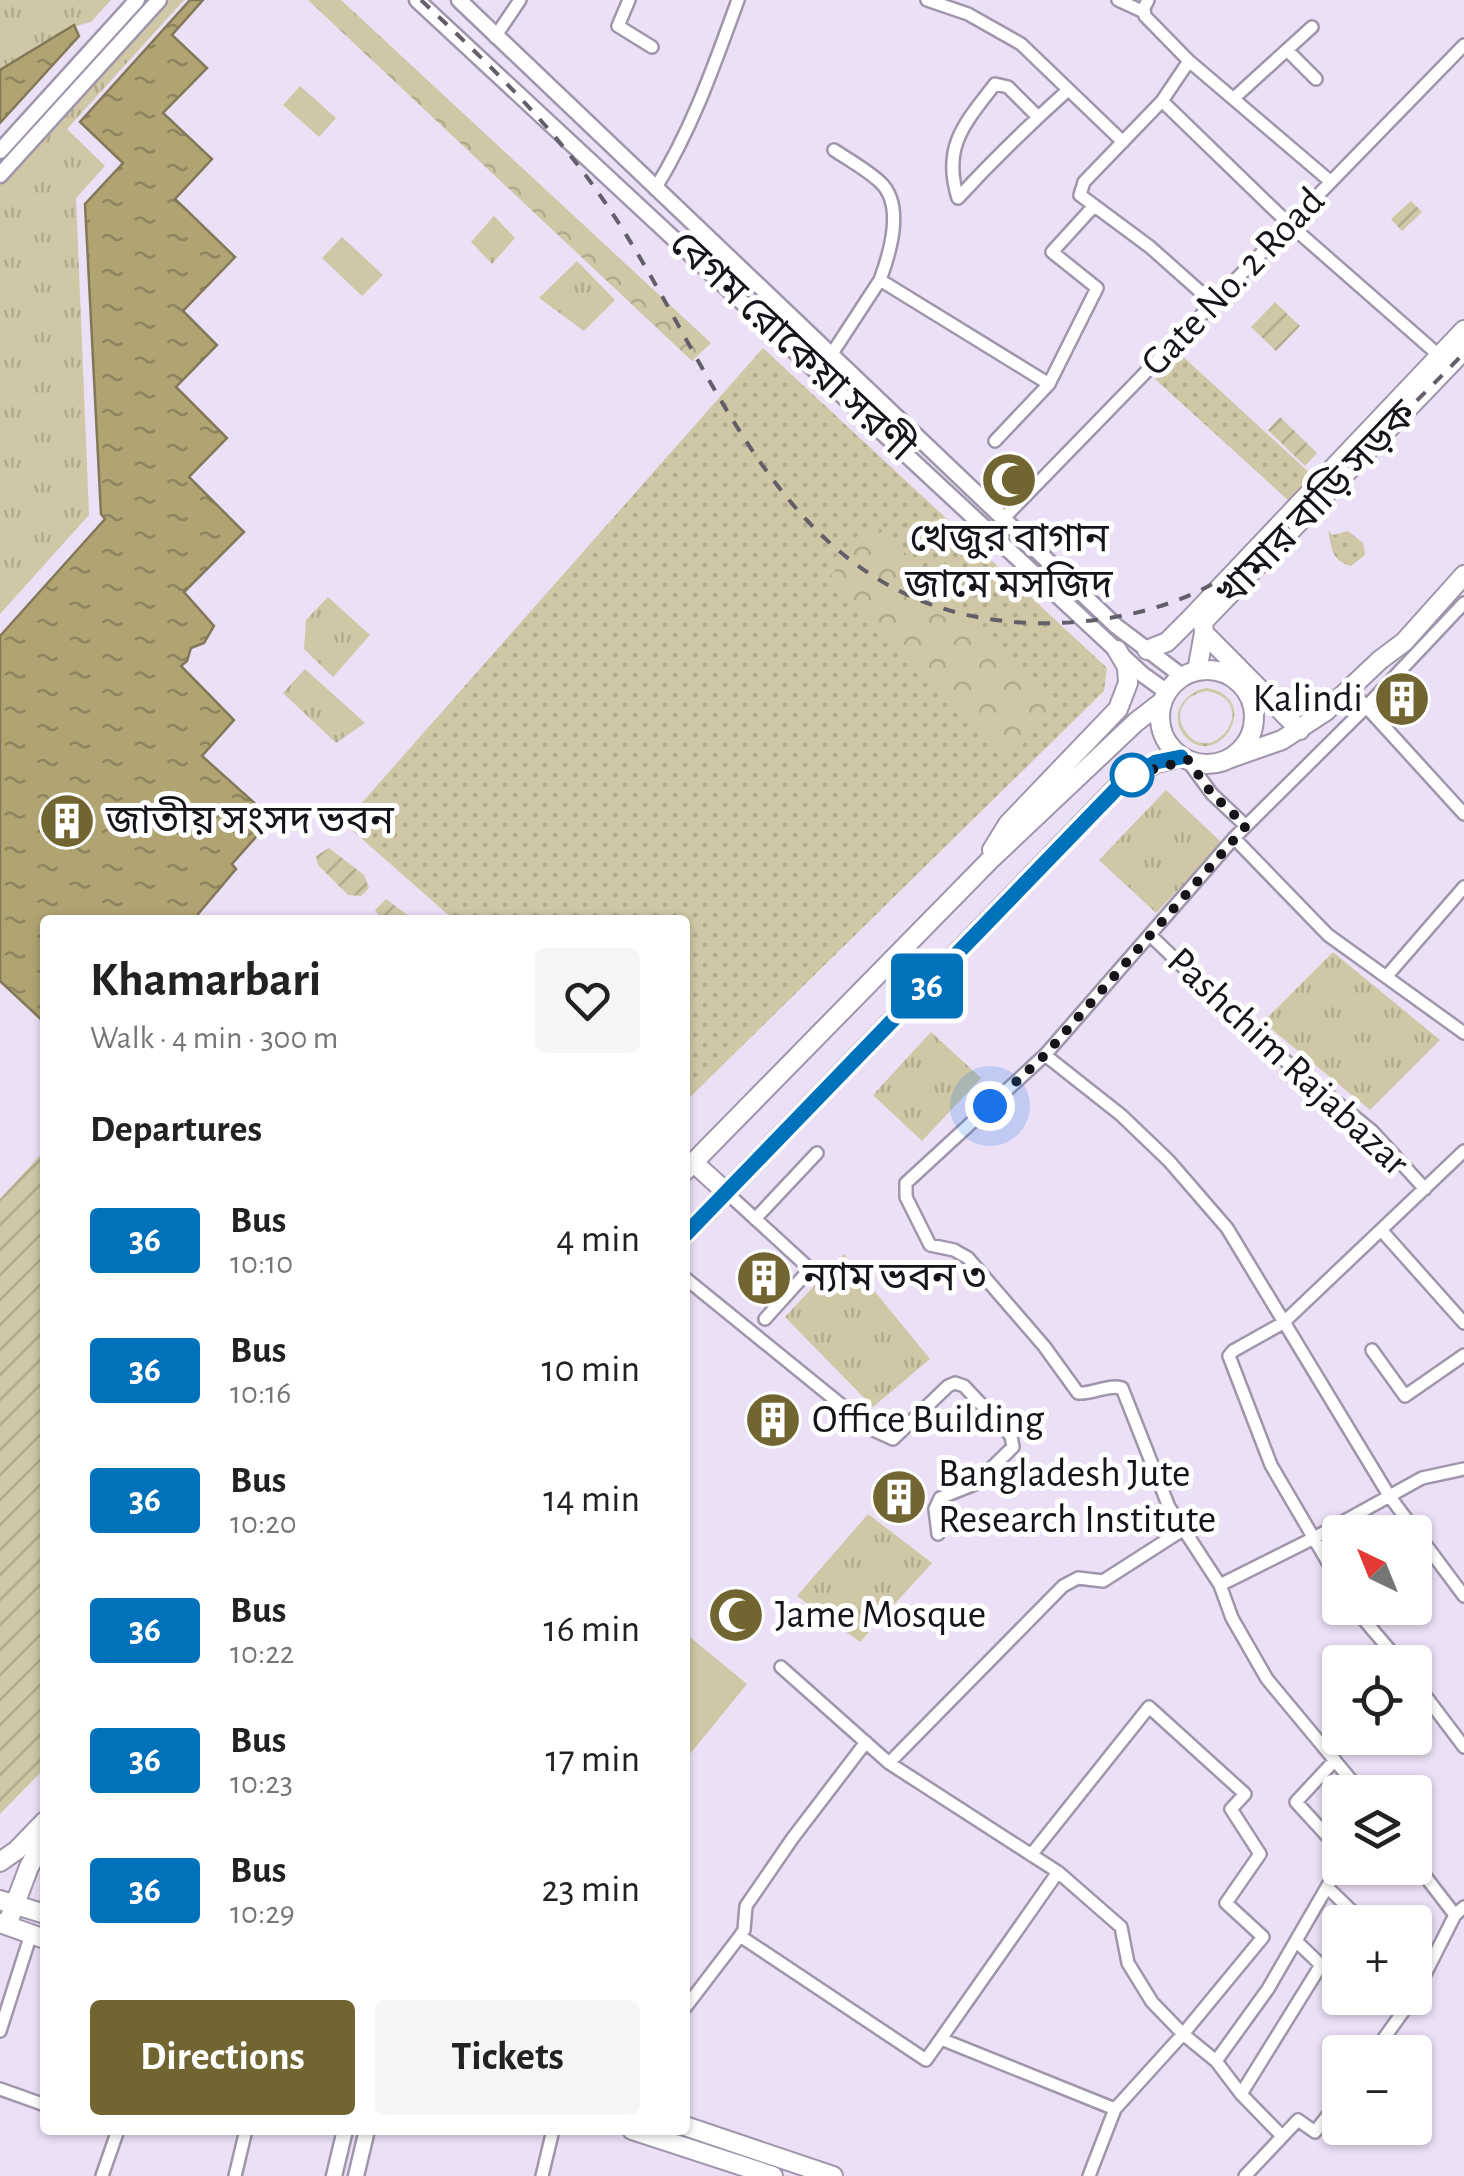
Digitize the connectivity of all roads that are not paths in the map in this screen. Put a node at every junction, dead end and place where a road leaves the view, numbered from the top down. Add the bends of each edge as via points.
1 (138, 0) edge
2 (159, 0) edge
3 (417, 0) edge
4 (458, 0) edge
5 (520, 0) edge
6 (629, 0) edge
7 (738, 0) edge
8 (927, 0) edge
9 (1118, 0) edge
10 (1146, 6) edge
11 (1312, 27) dead end
12 (495, 37) junction
13 (1464, 45) edge
14 (652, 47) dead end
15 (1288, 51) junction
16 (1190, 60) junction
17 (1316, 79) dead end
18 (1068, 90) junction
19 (1234, 98) junction
20 (1162, 101) junction
21 (1038, 117) junction
22 (1123, 142) junction
23 (834, 150) dead end
24 (0, 151) edge
25 (0, 175) edge
26 (1331, 182) junction
27 (655, 189) junction
28 (1093, 208) junction
29 (1289, 224) junction
30 (880, 280) junction
31 (1213, 303) junction
32 (1464, 330) edge
33 (831, 355) junction
34 (1451, 357) edge
35 (1050, 384) junction
36 (996, 441) dead end
37 (1003, 519) junction
38 (1464, 575) edge
39 (1464, 603) edge
40 (1204, 633) junction
41 (1117, 650) junction
42 (1147, 650) junction
43 (1190, 674) junction
44 (1350, 689) junction
45 (1164, 697) junction
46 (1366, 708) junction
47 (1300, 730) junction
48 (1184, 759) junction
49 (1228, 759) junction
50 (1464, 814) edge
51 (1246, 826) junction
52 (1234, 838) junction
53 (990, 860) junction
54 (1464, 887) edge
55 (1150, 936) junction
56 (1386, 977) junction
57 (1464, 1033) edge
58 (1045, 1055) junction
59 (1464, 1151) edge
60 (818, 1154) dead end
61 (690, 1165) edge
62 (690, 1167) edge
63 (1425, 1189) junction
64 (726, 1192) junction
65 (755, 1219) junction
66 (690, 1230) edge
67 (1382, 1231) junction
68 (690, 1282) edge
69 (766, 1318) dead end
70 (1464, 1323) edge
71 (1283, 1324) junction
72 (1372, 1350) dead end
73 (1464, 1355) edge
74 (1464, 1469) edge
75 (1390, 1497) junction
76 (1184, 1528) junction
77 (938, 1534) dead end
78 (1314, 1538) junction
79 (1322, 1552) edge
80 (1220, 1585) junction
81 (1464, 1596) edge
82 (1368, 1625) edge
83 (1386, 1645) edge
84 (781, 1667) dead end
85 (1432, 1701) edge
86 (1460, 1731) edge
87 (866, 1742) junction
88 (1464, 1747) edge
89 (1336, 1760) junction
90 (889, 1762) junction
91 (1348, 1775) edge
92 (40, 1826) edge
93 (1322, 1830) edge
94 (40, 1846) edge
95 (1031, 1855) junction
96 (0, 1862) edge
97 (1058, 1872) junction
98 (1432, 1881) edge
99 (1328, 1887) joint
100 (7, 1902) edge
101 (1346, 1905) edge
102 (40, 1908) edge
103 (1460, 1911) edge
104 (4, 1924) edge
105 (38, 1936) edge
106 (740, 1936) junction
107 (1296, 1941) junction
108 (1432, 1957) edge
109 (690, 2001) edge
110 (0, 2031) edge
111 (1183, 2034) junction
112 (941, 2039) junction
113 (1216, 2061) junction
114 (0, 2089) edge
115 (1241, 2094) junction
116 (40, 2103) edge
117 (1115, 2109) junction
118 (1322, 2122) edge
119 (690, 2129) edge
120 (115, 2135) edge
121 (245, 2135) edge
122 (344, 2135) edge
123 (365, 2135) edge
124 (552, 2135) edge
125 (645, 2135) edge
126 (1282, 2136) junction
127 (770, 2169) edge
128 (736, 2170) edge
129 (102, 2176) edge
130 (235, 2176) edge
131 (334, 2176) edge
132 (356, 2176) edge
133 (542, 2176) edge
134 (833, 2176) edge
135 (1089, 2176) edge
136 (1244, 2176) edge

1 - 24 main road
2 - 25 main road
3 - 41 main road, বেগম রোকেয়া সরণী
4 - 12 main road, বেগম রোকেয়া সরণী
5 - 12 street
6 - 14 street via 618,26
7 - 27 street via 703,98
8 - 18 street via 1022,44
9 - 10 street
10 - 16 street
11 - 15 street
12 - 27 main road, বেগম রোকেয়া সরণী
13 - 26 street, Gate No. 2 Road
15 - 17 street
15 - 19 street
16 - 19 street
16 - 20 street
18 - 21 street
18 - 22 street
19 - 26 street
20 - 22 street
20 - 29 street
21 - 21 street via 1016,136 958,198 954,144 995,84 1008,87
22 - 28 street via 1081,188
23 - 30 street via 889,195 893,244
26 - 29 street, Gate No. 2 Road
27 - 33 main road, বেগম রোকেয়া সরণী
28 - 31 street via 1150,246
28 - 35 street via 1052,252 1097,288
29 - 31 street, Gate No. 2 Road
29 - 34 street
30 - 33 street
30 - 35 street
31 - 37 street, Gate No. 2 Road
32 - 34 highway
33 - 37 main road, বেগম রোকেয়া সরণী
34 - 40 highway, খামার বাড়ি সড়ক via 1203,622
34 - 42 highway via 1167,642
35 - 36 street
37 - 42 main road, বেগম রোকেয়া সরণী
38 - 44 highway
39 - 46 street
40 - 43 highway, খামার বাড়ি সড়ক
40 - 47 highway
41 - 45 main road, বেগম রোকেয়া সরণী
41 - 53 highway via 1128,676 1124,698 1002,832
42 - 43 main road, বেগম রোকেয়া সরণী
43 - 45 highway
43 - 49 highway via 1217,670 1235,678 1252,702 1252,732
44 - 46 street
44 - 47 highway
45 - 48 highway via 1162,730
45 - 53 highway
46 - 50 street
46 - 51 street
47 - 49 highway
48 - 49 highway
48 - 51 street
48 - 64 highway via 1156,762 1123,782
51 - 52 street
52 - 55 street
52 - 56 street via 1328,935
53 - 61 highway
54 - 56 street
55 - 58 street
55 - 63 street, Pashchim Rajabazar via 1256,1037 1372,1130
56 - 57 street
58 - 71 street via 1122,1116 1180,1174 1227,1228
58 - 76 street via 905,1190 930,1246 968,1258 1078,1392 1122,1388 1156,1478
59 - 63 street
60 - 65 street
62 - 64 highway
63 - 67 street
64 - 65 street
64 - 66 highway
65 - 69 street via 810,1269
67 - 70 street
67 - 71 street
68 - 77 street via 892,1440 948,1386 964,1386 1011,1436 1013,1447 975,1484 940,1498
71 - 75 street
71 - 78 street via 1229,1356 1272,1465
72 - 73 street via 1405,1396
74 - 75 street via 1435,1473
75 - 78 street
75 - 81 street
76 - 80 street
76 - 90 street via 1103,1581 1078,1578 1063,1586
78 - 79 street
78 - 80 street
80 - 89 street via 1267,1679
82 - 83 street
84 - 87 street
85 - 86 street
86 - 88 street
87 - 90 street
87 - 106 street via 746,1906
89 - 91 street
89 - 93 street via 1296,1802
90 - 95 street
92 - 96 highway
94 - 100 highway
95 - 97 street
95 - 111 street via 1149,1708 1246,1794 1232,1808 1260,1854 1226,1903 1262,1937
97 - 111 street via 1121,1927 1128,1963
97 - 112 street
98 - 103 street
99 - 101 street
99 - 107 street
100 - 102 highway
100 - 104 highway
103 - 108 street
104 - 105 highway
105 - 110 street
106 - 109 street
106 - 112 street via 926,2060
107 - 113 street
107 - 115 street via 1321,1965
111 - 113 street
111 - 117 street
112 - 117 street
113 - 115 street
114 - 116 street
115 - 126 street
117 - 135 street
118 - 126 street via 1315,2132 1298,2120
119 - 127 highway
120 - 129 street
121 - 130 street
122 - 131 main road
123 - 132 main road
124 - 133 street
125 - 128 highway
126 - 136 street
127 - 128 highway
127 - 134 highway

